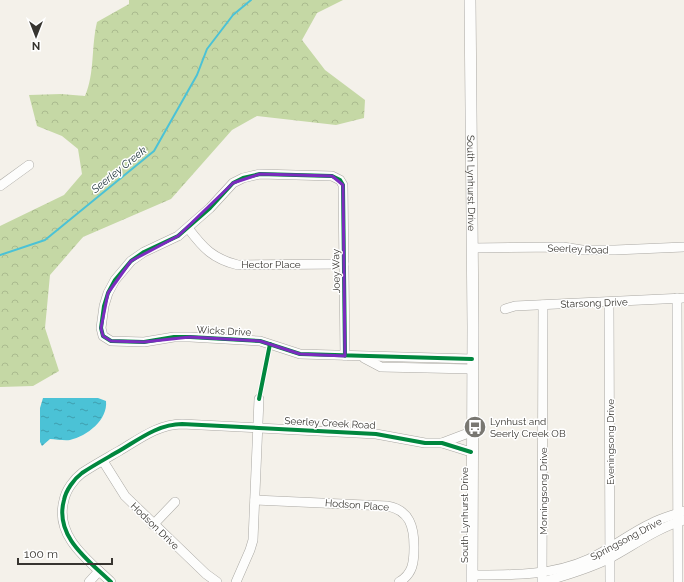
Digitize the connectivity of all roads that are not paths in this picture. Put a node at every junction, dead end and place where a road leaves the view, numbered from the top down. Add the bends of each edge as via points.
1 (470, 0) edge
2 (29, 165) dead end
3 (0, 186) edge
4 (188, 228) junction
5 (684, 247) edge
6 (472, 248) junction
7 (344, 264) junction
8 (680, 298) edge
9 (609, 302) junction
10 (543, 305) junction
11 (505, 309) dead end
12 (345, 356) junction
13 (472, 364) junction
14 (259, 398) dead end
15 (258, 428) junction
16 (471, 432) junction
17 (442, 443) junction
18 (471, 452) junction
19 (103, 461) junction
20 (255, 500) junction
21 (175, 502) dead end
22 (681, 517) edge
23 (153, 525) junction
24 (610, 548) junction
25 (610, 558) junction
26 (99, 571) junction
27 (542, 572) junction
28 (472, 578) edge
29 (89, 582) edge
30 (111, 582) edge
31 (217, 582) edge
32 (236, 582) edge
33 (399, 582) edge
34 (543, 582) edge
35 (610, 582) edge
36 (678, 582) edge

1 - 6 main road, South Lynhurst Drive
2 - 3 street
4 - 7 street, Hector Place via 210,254 224,262
4 - 7 street, Joey Way via 233,183 243,178 260,174 332,176 343,185
4 - 12 street, Wicks Drive via 131,261 115,280 104,306 101,328 104,336 111,341 144,342 174,337 260,341 300,354
5 - 6 street, Seerley Road via 615,250 563,247
6 - 13 main road, South Lynhurst Drive
7 - 12 street, Joey Way
8 - 9 street, Starsong Drive
8 - 22 street
9 - 10 street, Starsong Drive
9 - 24 street, Eveningsong Drive
10 - 11 street, Starsong Drive
10 - 27 street, Morningsong Drive
12 - 13 street, Wicks Drive via 361,356 381,367
13 - 16 main road, South Lynhurst Drive
14 - 15 street
15 - 17 street, Seerley Creek Road via 376,434
15 - 19 street, Seerley Creek Road via 168,425 154,430
15 - 20 street
16 - 17 street, Seerley Creek Road
16 - 18 main road, South Lynhurst Drive
17 - 18 street, Seerley Creek Road
18 - 28 main road, South Lynhurst Drive
19 - 23 street, Hodson Drive via 123,494
19 - 26 street, Seerley Creek Road via 75,480 66,492 62,511 63,524 69,538
20 - 32 street via 252,543
20 - 33 street, Hodson Place via 387,506 397,509 408,517 414,533 413,566
21 - 23 street
22 - 24 street, Springsong Drive via 653,522
22 - 25 street, Springsong Drive
22 - 36 street
23 - 31 street, Hodson Drive
24 - 25 street, Eveningsong Drive
24 - 27 street, Springsong Drive via 587,560
25 - 34 street, Springsong Drive via 581,571
25 - 35 street, Eveningsong Drive
26 - 29 street
26 - 30 street, Seerley Creek Road
27 - 28 street, Springsong Drive
27 - 34 street, Morningsong Drive

